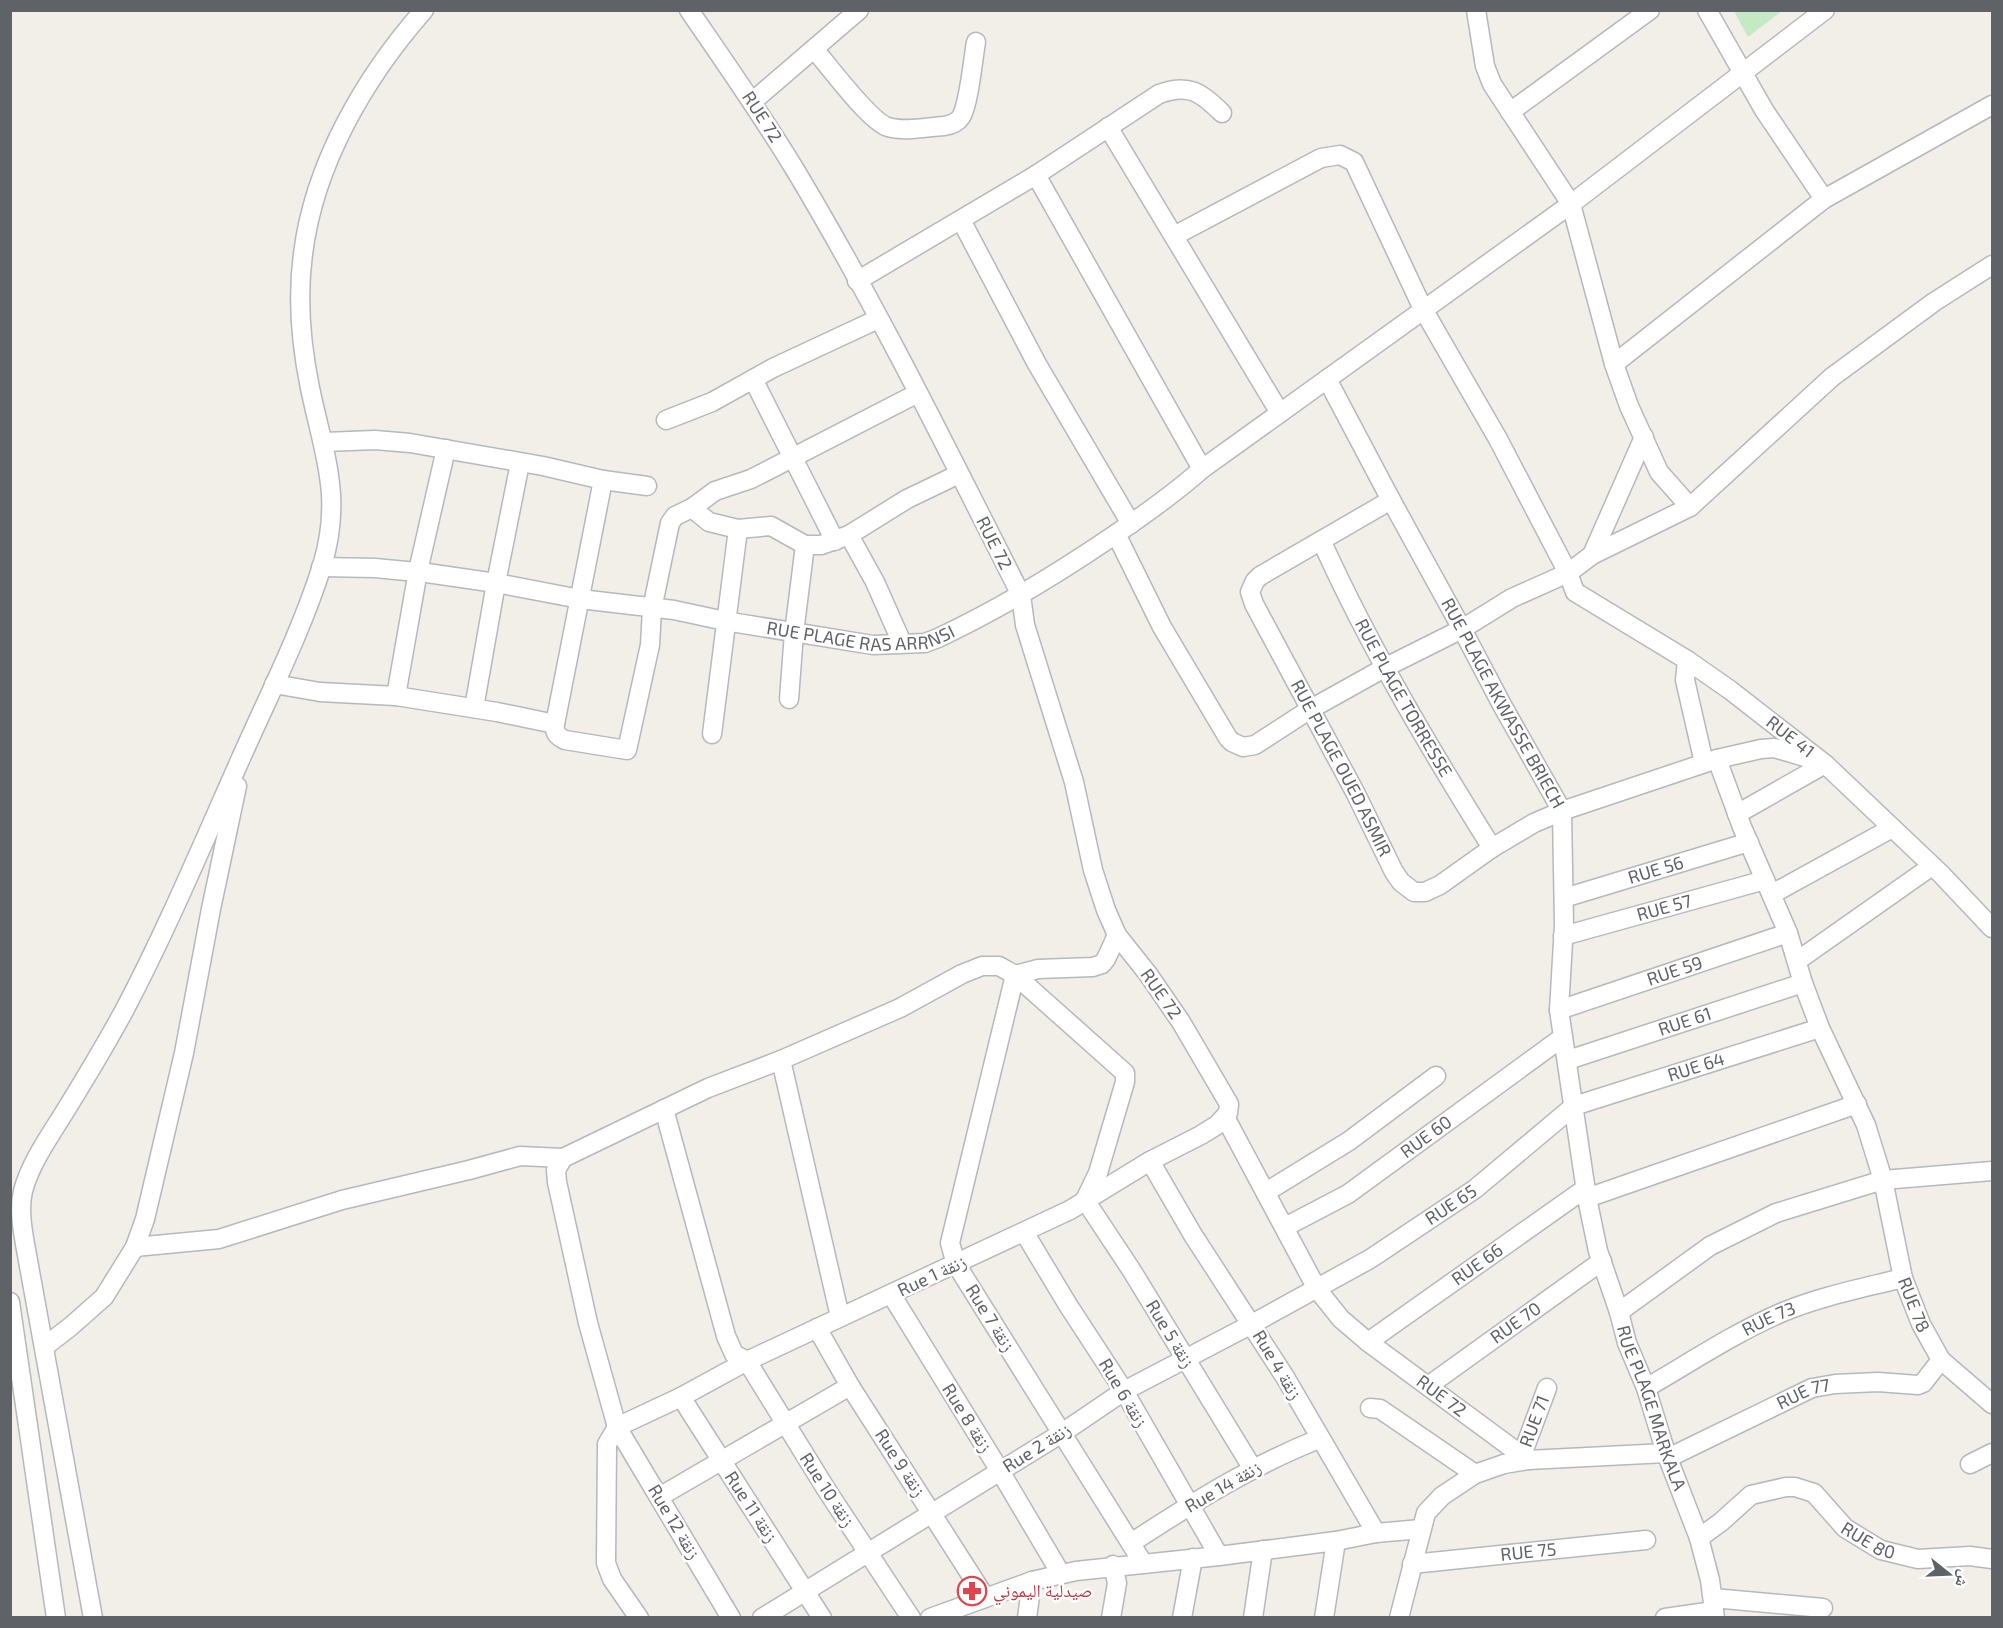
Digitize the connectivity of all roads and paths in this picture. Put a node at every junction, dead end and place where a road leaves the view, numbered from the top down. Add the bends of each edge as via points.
1 (424, 10) edge
2 (689, 10) edge
3 (1493, 10) edge
4 (1650, 10) edge
5 (1707, 10) edge
6 (1825, 10) edge
7 (856, 11) edge
8 (1477, 16) edge
9 (976, 42) dead end
10 (814, 49) junction
11 (1742, 74) junction
12 (752, 102) junction
13 (1992, 105) edge
14 (1510, 112) junction
15 (1222, 113) dead end
16 (1108, 127) junction
17 (1036, 175) junction
18 (1824, 199) junction
19 (1571, 204) junction
20 (960, 220) junction
21 (1174, 236) junction
22 (1992, 265) edge
23 (857, 281) junction
24 (1423, 309) junction
25 (878, 319) junction
26 (1614, 364) junction
27 (753, 379) junction
28 (1327, 379) junction
29 (918, 393) junction
30 (1280, 413) junction
31 (666, 420) dead end
32 (1644, 437) junction
33 (324, 442) junction
34 (446, 449) junction
35 (792, 458) junction
36 (520, 463) junction
37 (1202, 470) junction
38 (959, 474) junction
39 (603, 480) junction
40 (647, 486) dead end
41 (1391, 500) junction
42 (1690, 507) junction
43 (692, 508) junction
44 (738, 529) junction
45 (1123, 529) junction
46 (842, 538) junction
47 (1322, 542) junction
48 (805, 544) junction
49 (1592, 555) junction
50 (321, 567) junction
51 (418, 572) junction
52 (1568, 573) junction
53 (496, 583) junction
54 (1021, 595) junction
55 (580, 599) junction
56 (652, 609) junction
57 (725, 621) junction
58 (1462, 629) junction
59 (794, 633) junction
60 (903, 643) junction
61 (1687, 660) junction
62 (1386, 667) junction
63 (274, 684) junction
64 (396, 696) junction
65 (789, 699) dead end
66 (474, 708) junction
67 (1309, 710) junction
68 (555, 724) junction
69 (712, 734) dead end
70 (244, 752) junction
71 (1711, 761) junction
72 (1825, 764) junction
73 (1562, 811) junction
74 (1737, 814) junction
75 (1892, 828) junction
76 (1749, 842) junction
77 (1492, 848) junction
78 (1932, 866) junction
79 (1769, 887) junction
80 (1564, 898) junction
81 (1992, 928) edge
82 (1788, 933) junction
83 (1117, 935) junction
84 (1563, 936) junction
85 (1797, 961) junction
86 (1015, 975) junction
87 (1803, 983) junction
88 (1559, 1010) junction
89 (1820, 1028) junction
90 (1563, 1037) junction
91 (781, 1060) junction
92 (1568, 1060) junction
93 (1436, 1076) dead end
94 (1857, 1104) junction
95 (1574, 1106) junction
96 (664, 1109) junction
97 (1227, 1110) junction
98 (563, 1158) junction
99 (1150, 1161) junction
100 (1992, 1171) edge
101 (1883, 1180) junction
102 (1266, 1192) junction
103 (16, 1193) edge
104 (1587, 1193) junction
105 (1085, 1200) junction
106 (1285, 1227) junction
107 (1024, 1232) junction
108 (135, 1246) junction
109 (1602, 1261) junction
110 (956, 1264) junction
111 (1903, 1278) junction
112 (1317, 1289) junction
113 (891, 1294) junction
114 (10, 1302) edge
115 (1619, 1312) junction
116 (840, 1317) junction
117 (1252, 1324) junction
118 (817, 1328) junction
119 (1368, 1342) junction
120 (44, 1347) junction
121 (1185, 1358) junction
122 (1941, 1360) junction
123 (747, 1361) junction
124 (850, 1386) junction
125 (1428, 1386) junction
126 (1547, 1388) dead end
127 (1646, 1388) junction
128 (1124, 1391) junction
129 (681, 1397) junction
130 (1992, 1404) edge
131 (1370, 1408) dead end
132 (784, 1424) junction
133 (617, 1427) junction
134 (1062, 1432) junction
135 (1319, 1439) junction
136 (1992, 1453) edge
137 (1667, 1455) junction
138 (1525, 1457) junction
139 (721, 1461) junction
140 (1970, 1464) dead end
141 (1253, 1469) junction
142 (1000, 1471) junction
143 (1475, 1474) junction
144 (659, 1497) junction
145 (1190, 1506) junction
146 (932, 1513) junction
147 (1421, 1529) junction
148 (1376, 1533) junction
149 (1699, 1538) junction
150 (1646, 1540) dead end
151 (1336, 1541) junction
152 (1131, 1543) junction
153 (1263, 1550) junction
154 (868, 1552) junction
155 (1219, 1556) junction
156 (1193, 1558) junction
157 (1992, 1559) edge
158 (1143, 1563) junction
159 (1412, 1564) junction
160 (1113, 1565) junction
161 (1061, 1574) junction
162 (1032, 1581) junction
163 (804, 1591) junction
164 (985, 1597) junction
165 (1823, 1608) dead end
166 (1714, 1609) edge
167 (56, 1617) edge
168 (93, 1617) edge
169 (639, 1617) edge
170 (731, 1617) edge
171 (762, 1617) edge
172 (822, 1617) edge
173 (911, 1617) edge
174 (930, 1617) edge
175 (1027, 1617) edge
176 (1111, 1617) edge
177 (1182, 1617) edge
178 (1253, 1617) edge
179 (1324, 1617) edge
180 (1399, 1617) edge
181 (1665, 1617) edge

1 - 33 street via 369,84 350,117 320,182 309,219 300,291 301,322 310,386
2 - 12 street, RUE 72
3 - 8 street
4 - 14 street
5 - 11 street
6 - 11 street, RUE PLAGE RAS ARRNSI
7 - 10 street
8 - 14 street via 1485,66
9 - 10 street via 965,107 960,118 945,126 888,127 872,117
10 - 12 street
11 - 18 street
11 - 19 street, RUE PLAGE RAS ARRNSI
12 - 23 street, RUE 72
13 - 18 street
14 - 19 street
15 - 16 street via 1203,95 1182,88 1170,89
16 - 17 street
16 - 21 street
17 - 20 street
17 - 37 street
18 - 26 street
19 - 24 street, RUE PLAGE RAS ARRNSI
19 - 26 street
20 - 23 street
20 - 45 street
21 - 24 street, RUE 41 via 1305,165 1340,155 1353,162
21 - 30 street
22 - 42 street via 1832,377
23 - 25 street, RUE 72
24 - 28 street, RUE PLAGE RAS ARRNSI
24 - 52 street, RUE 41
25 - 27 street
25 - 29 street, RUE 72
26 - 32 street
27 - 31 street via 712,402
27 - 35 street
28 - 30 street, RUE PLAGE RAS ARRNSI
28 - 41 street, RUE PLAGE AKWASSE BRIECH
29 - 35 street
29 - 38 street, RUE 72
30 - 37 street, RUE PLAGE RAS ARRNSI
32 - 42 street via 1659,472
32 - 49 street
33 - 34 street via 399,441
33 - 50 street via 332,495 331,522
34 - 36 street
34 - 51 street
35 - 43 street via 716,491
35 - 46 street
36 - 39 street
36 - 53 street
37 - 45 street, RUE PLAGE RAS ARRNSI
38 - 46 street via 906,498
38 - 54 street, RUE 72
39 - 40 street
39 - 55 street
41 - 47 street, RUE PLAGE OUED ASMIR
41 - 58 street, RUE PLAGE AKWASSE BRIECH
42 - 49 street
43 - 44 street via 709,522
43 - 56 street via 670,523
44 - 48 street via 771,526
44 - 57 street
45 - 54 street, RUE PLAGE RAS ARRNSI
45 - 67 street via 1162,627 1232,742 1243,747 1256,745
46 - 48 street via 821,545
46 - 60 street via 872,576
47 - 62 street, RUE PLAGE TORRESSE
47 - 67 street, RUE PLAGE OUED ASMIR via 1267,572 1255,581 1250,592
48 - 59 street
49 - 52 street
50 - 51 street, RUE PLAGE RAS ARRNSI
50 - 63 street
51 - 53 street, RUE PLAGE RAS ARRNSI
51 - 64 street
52 - 58 street via 1512,598
52 - 61 street, RUE 41 via 1575,592
53 - 55 street, RUE PLAGE RAS ARRNSI
53 - 66 street
54 - 60 street, RUE PLAGE RAS ARRNSI via 938,638 925,643
54 - 83 street, RUE 72 via 1028,634 1074,783 1093,870
55 - 56 street, RUE PLAGE RAS ARRNSI
55 - 68 street
56 - 57 street, RUE PLAGE RAS ARRNSI
56 - 68 street via 650,645 627,750 565,740 558,737
57 - 59 street, RUE PLAGE RAS ARRNSI
57 - 69 street
58 - 62 street
58 - 73 street, RUE PLAGE AKWASSE BRIECH
59 - 60 street, RUE PLAGE RAS ARRNSI via 873,645
59 - 65 street
61 - 71 street, RUE 78 via 1685,680
61 - 72 street, RUE 41
62 - 67 street
62 - 77 street, RUE PLAGE TORRESSE via 1438,762
63 - 64 street via 320,692
63 - 70 street
64 - 66 street
66 - 68 street
67 - 77 street, RUE PLAGE OUED ASMIR via 1401,882 1414,891 1425,892
70 - 103 street via 125,1008
70 - 108 street via 184,1053 145,1219
71 - 72 street via 1774,748
71 - 73 street
71 - 74 street, RUE 78
72 - 74 street
72 - 75 street, RUE 41
73 - 77 street
73 - 80 street, RUE PLAGE AKWASSE BRIECH
74 - 76 street, RUE 78
75 - 78 street, RUE 41
75 - 79 street
76 - 79 street, RUE 78
76 - 80 street, RUE 56
78 - 81 street, RUE 41
78 - 85 street
79 - 82 street, RUE 78
79 - 84 street, RUE 57
80 - 84 street, RUE PLAGE AKWASSE BRIECH
82 - 85 street, RUE 78
82 - 88 street, RUE 59
83 - 86 street via 1102,964 1038,969
83 - 97 street, RUE 72 via 1181,1022
84 - 88 street, RUE PLAGE AKWASSE BRIECH
85 - 87 street, RUE 78
86 - 91 street via 999,966 982,966 900,1008
86 - 105 street via 1125,1073 1098,1173
86 - 110 street, Rue 7 زنقة via 950,1243
87 - 89 street, RUE 78
87 - 92 street, RUE 61
88 - 90 street, RUE PLAGE AKWASSE BRIECH
89 - 94 street, RUE 78
89 - 95 street, RUE 64
90 - 92 street, RUE PLAGE AKWASSE BRIECH
90 - 106 street, RUE 60 via 1348,1194
91 - 96 street
91 - 116 street
92 - 95 street, RUE PLAGE AKWASSE BRIECH
93 - 102 street via 1349,1142
94 - 101 street, RUE 78
94 - 104 street, RUE 66
95 - 104 street, RUE PLAGE AKWASSE BRIECH
95 - 112 street, RUE 65 via 1475,1189
96 - 98 street
96 - 123 street, Rue 10 زنقة via 726,1336 734,1354
97 - 99 street, Rue 1 زنقة via 1201,1136
97 - 102 street, RUE 72
98 - 108 street via 520,1156 342,1200 219,1239
98 - 133 street, Rue 12 زنقة via 556,1170 556,1182 588,1323
99 - 105 street, Rue 1 زنقة
99 - 117 street, Rue 4 زنقة
100 - 101 street
101 - 111 street, RUE 78
101 - 115 street via 1776,1213 1746,1227 1710,1246
102 - 106 street, RUE 72
103 - 120 street
104 - 109 street, RUE PLAGE MARKALA
104 - 119 street, RUE 66
105 - 107 street, Rue 1 زنقة
105 - 121 street, Rue 5 زنقة
106 - 112 street, RUE 72
107 - 110 street, Rue 1 زنقة
107 - 128 street, Rue 6 زنقة
108 - 120 street via 104,1297
109 - 115 street, RUE PLAGE MARKALA
109 - 125 street, RUE 70
110 - 113 street, Rue 1 زنقة
110 - 134 street, Rue 7 زنقة
111 - 122 street, RUE 78 via 1921,1324
111 - 127 street, RUE 73 via 1821,1298 1783,1312
112 - 117 street, Rue 2 زنقة
112 - 119 street, RUE 72 via 1341,1319
113 - 116 street, Rue 1 زنقة
113 - 142 street, Rue 8 زنقة
114 - 167 street
115 - 127 street, RUE PLAGE MARKALA
116 - 118 street, Rue 1 زنقة
117 - 121 street, Rue 2 زنقة
117 - 135 street, Rue 4 زنقة
118 - 123 street, Rue 1 زنقة
118 - 124 street, Rue 9 زنقة
119 - 125 street, RUE 72
120 - 168 street
121 - 128 street, Rue 2 زنقة
121 - 141 street, Rue 5 زنقة
122 - 130 street, RUE 78
122 - 137 street, RUE 77 via 1918,1385 1878,1382 1812,1388
123 - 129 street, Rue 1 زنقة
123 - 132 street, Rue 10 زنقة
124 - 132 street
124 - 146 street, Rue 9 زنقة
125 - 138 street, RUE 72
126 - 138 street, RUE 71
127 - 137 street, RUE PLAGE MARKALA
128 - 134 street, Rue 2 زنقة
128 - 145 street, Rue 6 زنقة
129 - 133 street, Rue 1 زنقة
129 - 139 street, Rue 11 زنقة
131 - 143 street via 1380,1409
132 - 139 street
132 - 154 street, Rue 10 زنقة
133 - 144 street, Rue 12 زنقة
133 - 169 street via 607,1444 606,1563 612,1579
134 - 142 street, Rue 2 زنقة
134 - 152 street, Rue 7 زنقة
135 - 141 street, Rue 14 زنقة
135 - 148 street, Rue 4 زنقة
136 - 140 street
137 - 138 street
137 - 149 street, RUE PLAGE MARKALA
138 - 143 street
139 - 144 street
139 - 163 street, Rue 11 زنقة
141 - 145 street, Rue 14 زنقة
142 - 146 street, Rue 2 زنقة
142 - 161 street, Rue 8 زنقة
143 - 147 street via 1435,1501
144 - 170 street, Rue 12 زنقة
145 - 152 street, Rue 14 زنقة
145 - 155 street, Rue 6 زنقة
146 - 154 street, Rue 2 زنقة
146 - 164 street, Rue 9 زنقة
147 - 148 street
147 - 159 street
148 - 151 street
149 - 157 street, RUE 80 via 1751,1495 1797,1487 1814,1493 1845,1528 1881,1550 1918,1559
149 - 166 street, RUE PLAGE MARKALA
150 - 159 street, RUE 75
151 - 153 street
151 - 179 street
152 - 158 street, Rue 7 زنقة
153 - 155 street
153 - 178 street
154 - 163 street, Rue 2 زنقة
154 - 173 street, Rue 10 زنقة
155 - 156 street
156 - 158 street
156 - 177 street
158 - 160 street
159 - 180 street
160 - 161 street
160 - 176 street via 1117,1583
161 - 162 street
162 - 164 street
162 - 175 street
163 - 171 street, Rue 2 زنقة
163 - 172 street, Rue 11 زنقة
164 - 174 street
165 - 166 street
166 - 181 street

